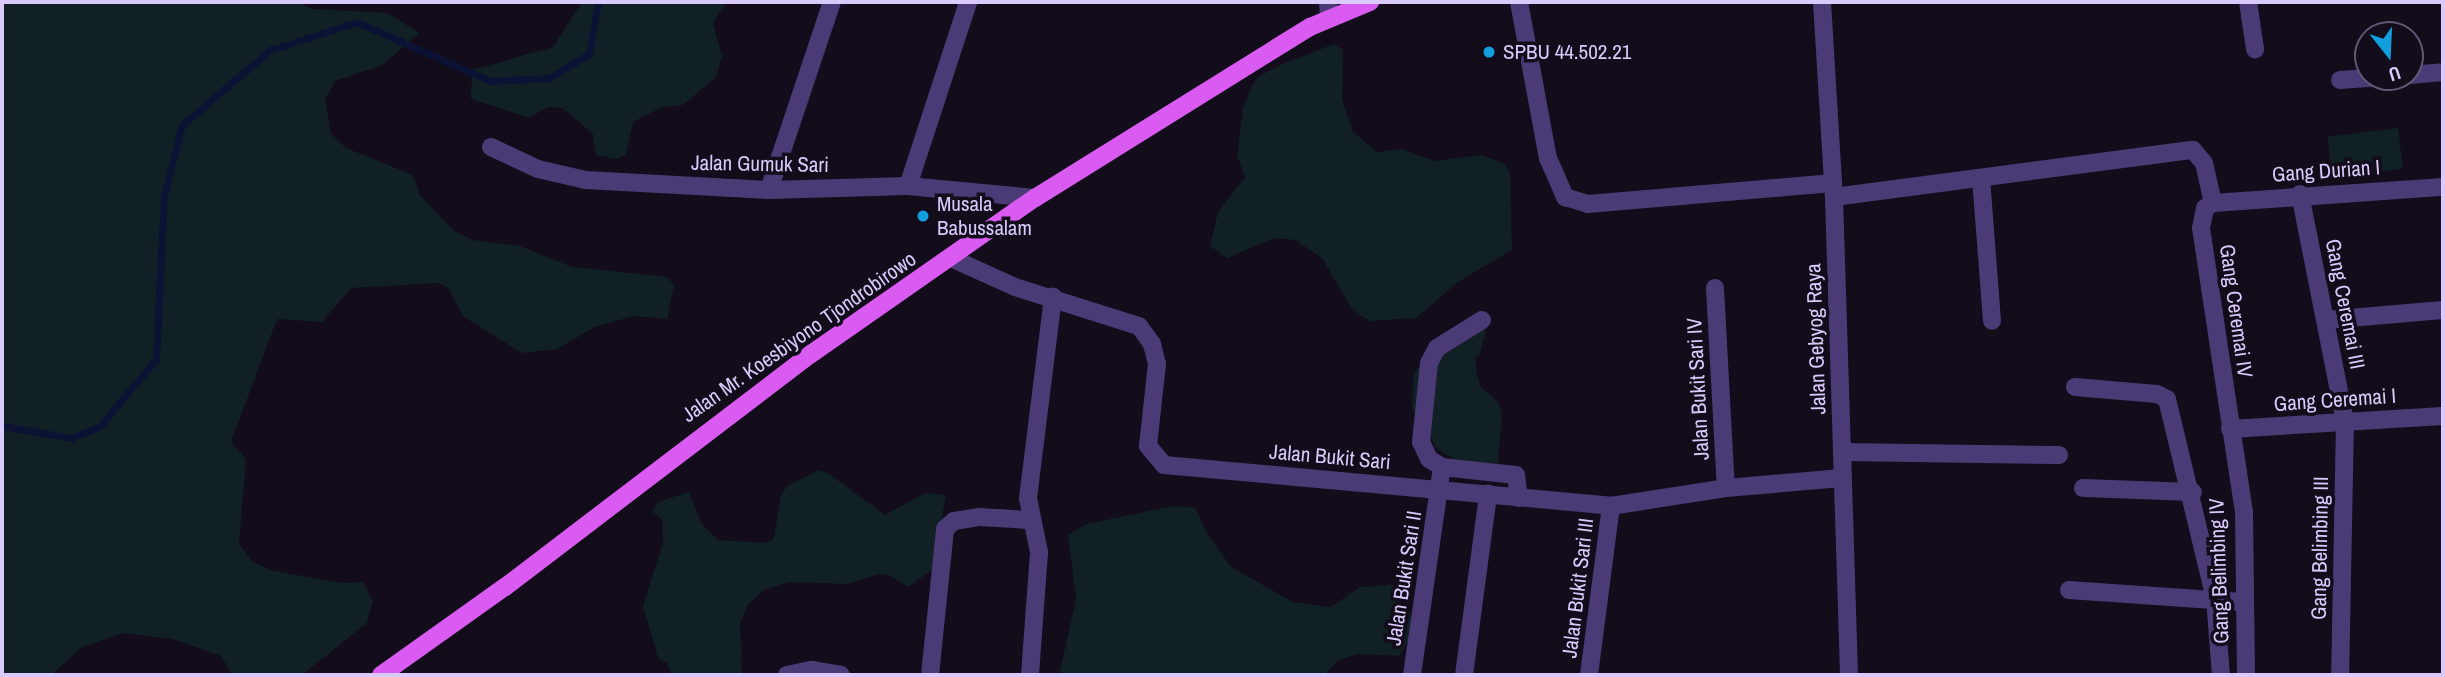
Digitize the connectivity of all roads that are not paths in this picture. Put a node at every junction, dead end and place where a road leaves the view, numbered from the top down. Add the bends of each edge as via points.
1 (832, 2) edge
2 (968, 2) edge
3 (1370, 2) edge
4 (1519, 2) edge
5 (1822, 2) edge
6 (2248, 2) edge
7 (1329, 9) edge
8 (2255, 49) dead end
9 (2443, 72) edge
10 (2424, 74) edge
11 (2354, 79) edge
12 (2340, 80) dead end
13 (491, 147) dead end
14 (1981, 178) junction
15 (908, 186) junction
16 (2443, 187) edge
17 (769, 190) junction
18 (1834, 190) junction
19 (2301, 194) junction
20 (1035, 198) junction
21 (2213, 203) junction
22 (951, 258) junction
23 (1715, 288) dead end
24 (1053, 297) junction
25 (2443, 310) edge
26 (1482, 320) dead end
27 (2326, 320) junction
28 (1992, 321) dead end
29 (2075, 387) dead end
30 (2443, 416) edge
31 (2345, 422) junction
32 (2230, 429) junction
33 (1842, 452) junction
34 (2059, 454) dead end
35 (1442, 467) junction
36 (1842, 478) junction
37 (1440, 488) junction
38 (1726, 488) junction
39 (2082, 488) dead end
40 (2193, 492) junction
41 (1488, 494) junction
42 (1519, 498) junction
43 (1611, 506) junction
44 (1029, 520) junction
45 (2069, 590) dead end
46 (2215, 599) junction
47 (2242, 602) junction
48 (2246, 673) edge
49 (381, 675) edge
50 (787, 675) edge
51 (841, 675) edge
52 (930, 675) edge
53 (1030, 675) edge
54 (1412, 675) edge
55 (1464, 675) edge
56 (1590, 675) edge
57 (1849, 675) edge
58 (2221, 675) edge
59 (2340, 675) edge

1 - 17 street
2 - 15 street
3 - 7 main road, Jalan Mr. Koesbiyono Tjondrobirowo
4 - 18 street via 1548,158 1565,197 1588,204
5 - 18 street, Jalan Gebyog Raya
6 - 8 street
7 - 20 main road, Jalan Mr. Koesbiyono Tjondrobirowo
9 - 10 street
11 - 12 street
13 - 17 street, Jalan Gumuk Sari via 570,178
14 - 18 street
14 - 21 street via 2193,150 2204,163
14 - 28 street
15 - 17 street, Jalan Gumuk Sari
15 - 20 street, Jalan Gumuk Sari
16 - 19 street, Gang Durian I
18 - 33 street, Jalan Gebyog Raya
19 - 21 street, Gang Durian I
19 - 27 street, Gang Ceremai III
20 - 22 main road, Jalan Mr. Koesbiyono Tjondrobirowo
21 - 32 street, Gang Ceremai IV via 2206,208 2201,228
22 - 24 street, Jalan Bukit Sari via 981,275
22 - 49 main road, Jalan Mr. Koesbiyono Tjondrobirowo via 688,444 505,587
23 - 38 street, Jalan Bukit Sari IV
24 - 37 street, Jalan Bukit Sari via 1132,320 1146,335 1157,364 1148,446 1157,461 1215,471
24 - 44 street via 1039,383
25 - 27 street
26 - 35 street via 1437,348 1429,363 1421,442 1429,459
27 - 31 street, Gang Ceremai III
29 - 40 street via 2157,394 2167,399
30 - 31 street, Gang Ceremai I
31 - 32 street, Gang Ceremai I
31 - 59 street, Gang Belimbing III
32 - 47 street, Gang Belimbing IV via 2244,513
33 - 34 street
33 - 36 street, Jalan Gebyog Raya
35 - 37 street, Jalan Bukit Sari II
35 - 42 street via 1516,475
36 - 38 street, Jalan Bukit Sari
36 - 57 street, Jalan Gebyog Raya
37 - 41 street, Jalan Bukit Sari
37 - 54 street, Jalan Bukit Sari II
38 - 43 street, Jalan Bukit Sari
39 - 40 street
40 - 46 street
41 - 42 street, Jalan Bukit Sari
41 - 55 street
42 - 43 street, Jalan Bukit Sari
43 - 56 street, Jalan Bukit Sari III
44 - 52 street via 979,517 954,521 945,529
44 - 53 street via 1038,552
45 - 46 street
46 - 47 street
46 - 58 street
47 - 48 street, Gang Belimbing IV
50 - 51 street via 811,670

